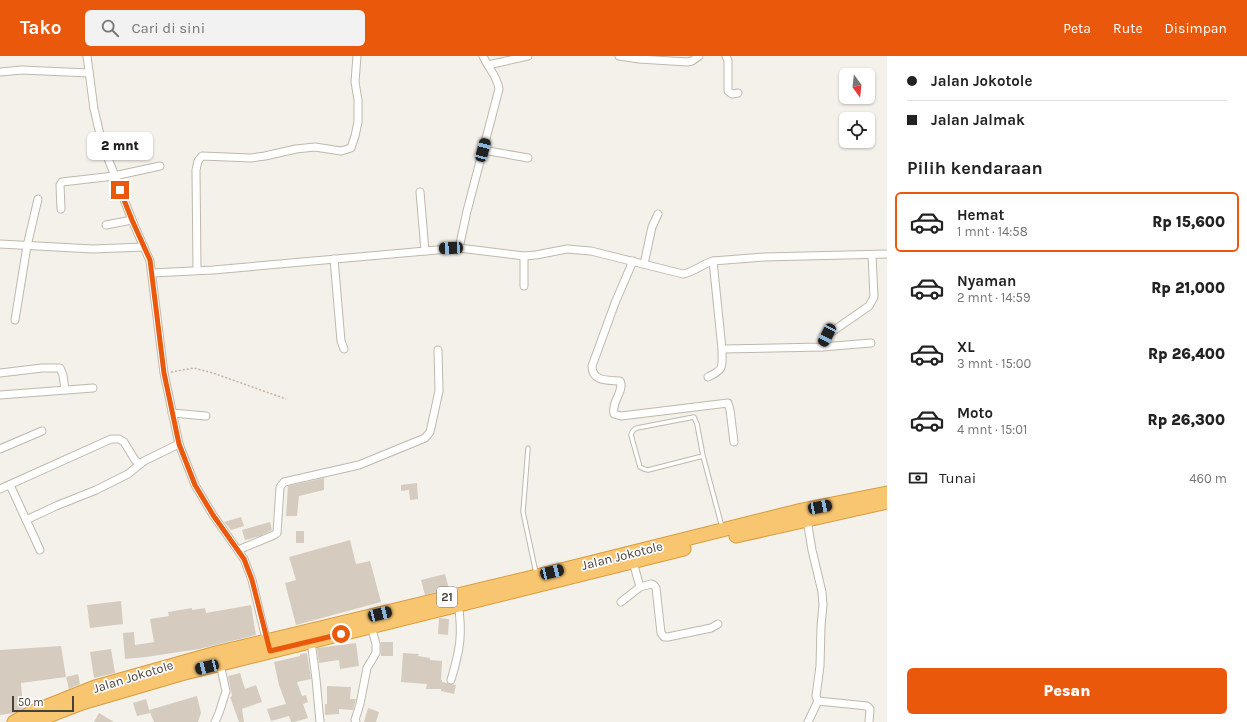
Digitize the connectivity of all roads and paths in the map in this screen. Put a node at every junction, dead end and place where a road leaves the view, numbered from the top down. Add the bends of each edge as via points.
1 (87, 56) edge
2 (357, 56) edge
3 (483, 56) edge
4 (528, 56) edge
5 (619, 56) edge
6 (699, 56) edge
7 (726, 56) edge
8 (488, 65) junction
9 (0, 72) edge
10 (89, 73) junction
11 (738, 93) dead end
12 (483, 150) junction
13 (528, 158) dead end
14 (160, 166) dead end
15 (114, 176) junction
16 (420, 192) dead end
17 (38, 199) dead end
18 (61, 209) dead end
19 (658, 214) dead end
20 (132, 220) junction
21 (106, 225) dead end
22 (0, 244) edge
23 (28, 246) junction
24 (144, 248) junction
25 (460, 248) junction
26 (425, 251) junction
27 (887, 254) edge
28 (872, 255) junction
29 (524, 256) junction
30 (334, 259) junction
31 (634, 261) junction
32 (713, 263) junction
33 (644, 264) junction
34 (197, 270) junction
35 (152, 273) junction
36 (524, 286) dead end
37 (15, 320) dead end
38 (871, 343) dead end
39 (822, 347) junction
40 (344, 349) dead end
41 (722, 349) junction
42 (438, 350) dead end
43 (0, 373) edge
44 (164, 373) junction
45 (708, 378) dead end
46 (93, 388) dead end
47 (65, 390) junction
48 (0, 395) edge
49 (286, 399) dead end
50 (172, 413) junction
51 (206, 416) dead end
52 (42, 431) dead end
53 (734, 442) dead end
54 (179, 444) junction
55 (528, 448) dead end
56 (0, 449) edge
57 (702, 456) junction
58 (140, 464) junction
59 (10, 485) junction
60 (0, 489) edge
61 (887, 493) edge
62 (887, 502) edge
63 (848, 506) junction
64 (26, 520) junction
65 (806, 520) junction
66 (723, 530) junction
67 (40, 550) dead end
68 (238, 550) junction
69 (633, 562) junction
70 (537, 576) junction
71 (640, 587) junction
72 (457, 600) junction
73 (621, 602) dead end
74 (403, 613) junction
75 (718, 624) dead end
76 (371, 626) junction
77 (311, 641) junction
78 (268, 646) junction
79 (220, 664) junction
80 (451, 680) dead end
81 (818, 701) junction
82 (14, 722) edge
83 (33, 722) edge
84 (215, 722) edge
85 (320, 722) edge
86 (356, 722) edge
87 (808, 722) edge
88 (869, 722) edge

1 - 10 street
2 - 34 street via 355,82 358,122 351,148 341,151 315,147 251,158 202,156 198,161
3 - 8 street
4 - 8 street
5 - 6 street via 688,62
7 - 11 street via 728,92
8 - 12 street via 494,73 499,89
9 - 10 street via 22,70
10 - 15 street via 102,143
12 - 13 street
12 - 25 street
14 - 15 street
15 - 18 street via 61,183
15 - 20 street
16 - 26 street
17 - 23 street
19 - 33 street via 652,227
20 - 21 street
20 - 24 street
22 - 23 street
23 - 24 street
23 - 37 street
24 - 35 street via 150,260
25 - 26 street
25 - 29 street
26 - 30 street
27 - 28 street
28 - 32 street via 764,257
28 - 39 street via 873,301 830,333
29 - 31 street via 567,249 591,250
29 - 36 street
30 - 34 street
30 - 40 street via 341,341
31 - 33 street
31 - 53 street via 615,303 592,366 592,372 599,379 622,382 614,402 614,414 622,416 728,403
32 - 33 street via 705,263 694,271 683,274
32 - 41 street
34 - 35 street
35 - 44 street
38 - 39 street
39 - 41 street
41 - 45 street via 721,368
42 - 68 street via 439,391 429,435 359,465 284,482 280,487 277,533
43 - 47 street via 60,368
44 - 49 path via 194,368
44 - 50 street
46 - 47 street
47 - 48 street
50 - 51 street
50 - 54 street
52 - 56 street
54 - 58 street
54 - 68 street via 195,485
55 - 70 lane via 523,512
57 - 57 lane via 694,417 637,428 631,435 640,467 644,469
57 - 66 lane
58 - 59 street via 124,442 120,439 111,439
58 - 64 street via 122,477
59 - 60 street
59 - 64 street
61 - 63 highway, Jalan Jokotole / 21
62 - 63 highway, Jalan Jokotole / 21
63 - 65 highway, Jalan Jokotole / 21
63 - 66 highway, Jalan Jokotole / 21 via 802,510
64 - 67 street
65 - 69 highway, Jalan Jokotole / 21
65 - 81 street via 823,598 816,696
66 - 70 highway, Jalan Jokotole / 21
68 - 78 street via 252,580
69 - 71 street
69 - 72 highway, Jalan Jokotole / 21
70 - 72 highway, Jalan Jokotole / 21
71 - 73 street
71 - 75 street via 651,584 656,588 661,633 664,637 710,628
72 - 74 highway, Jalan Jokotole / 21
72 - 80 street via 461,632 459,652
74 - 76 highway, Jalan Jokotole / 21
74 - 78 highway, Jalan Jokotole / 21
76 - 77 highway, Jalan Jokotole / 21
76 - 86 street via 376,653 367,668
77 - 78 highway, Jalan Jokotole / 21
77 - 85 street
78 - 79 highway, Jalan Jokotole / 21
78 - 82 highway, Jalan Jokotole / 21 via 216,653 95,687
79 - 83 highway, Jalan Jokotole / 21 via 111,693
79 - 84 street via 226,691
81 - 87 street
81 - 88 street via 867,706 870,709

